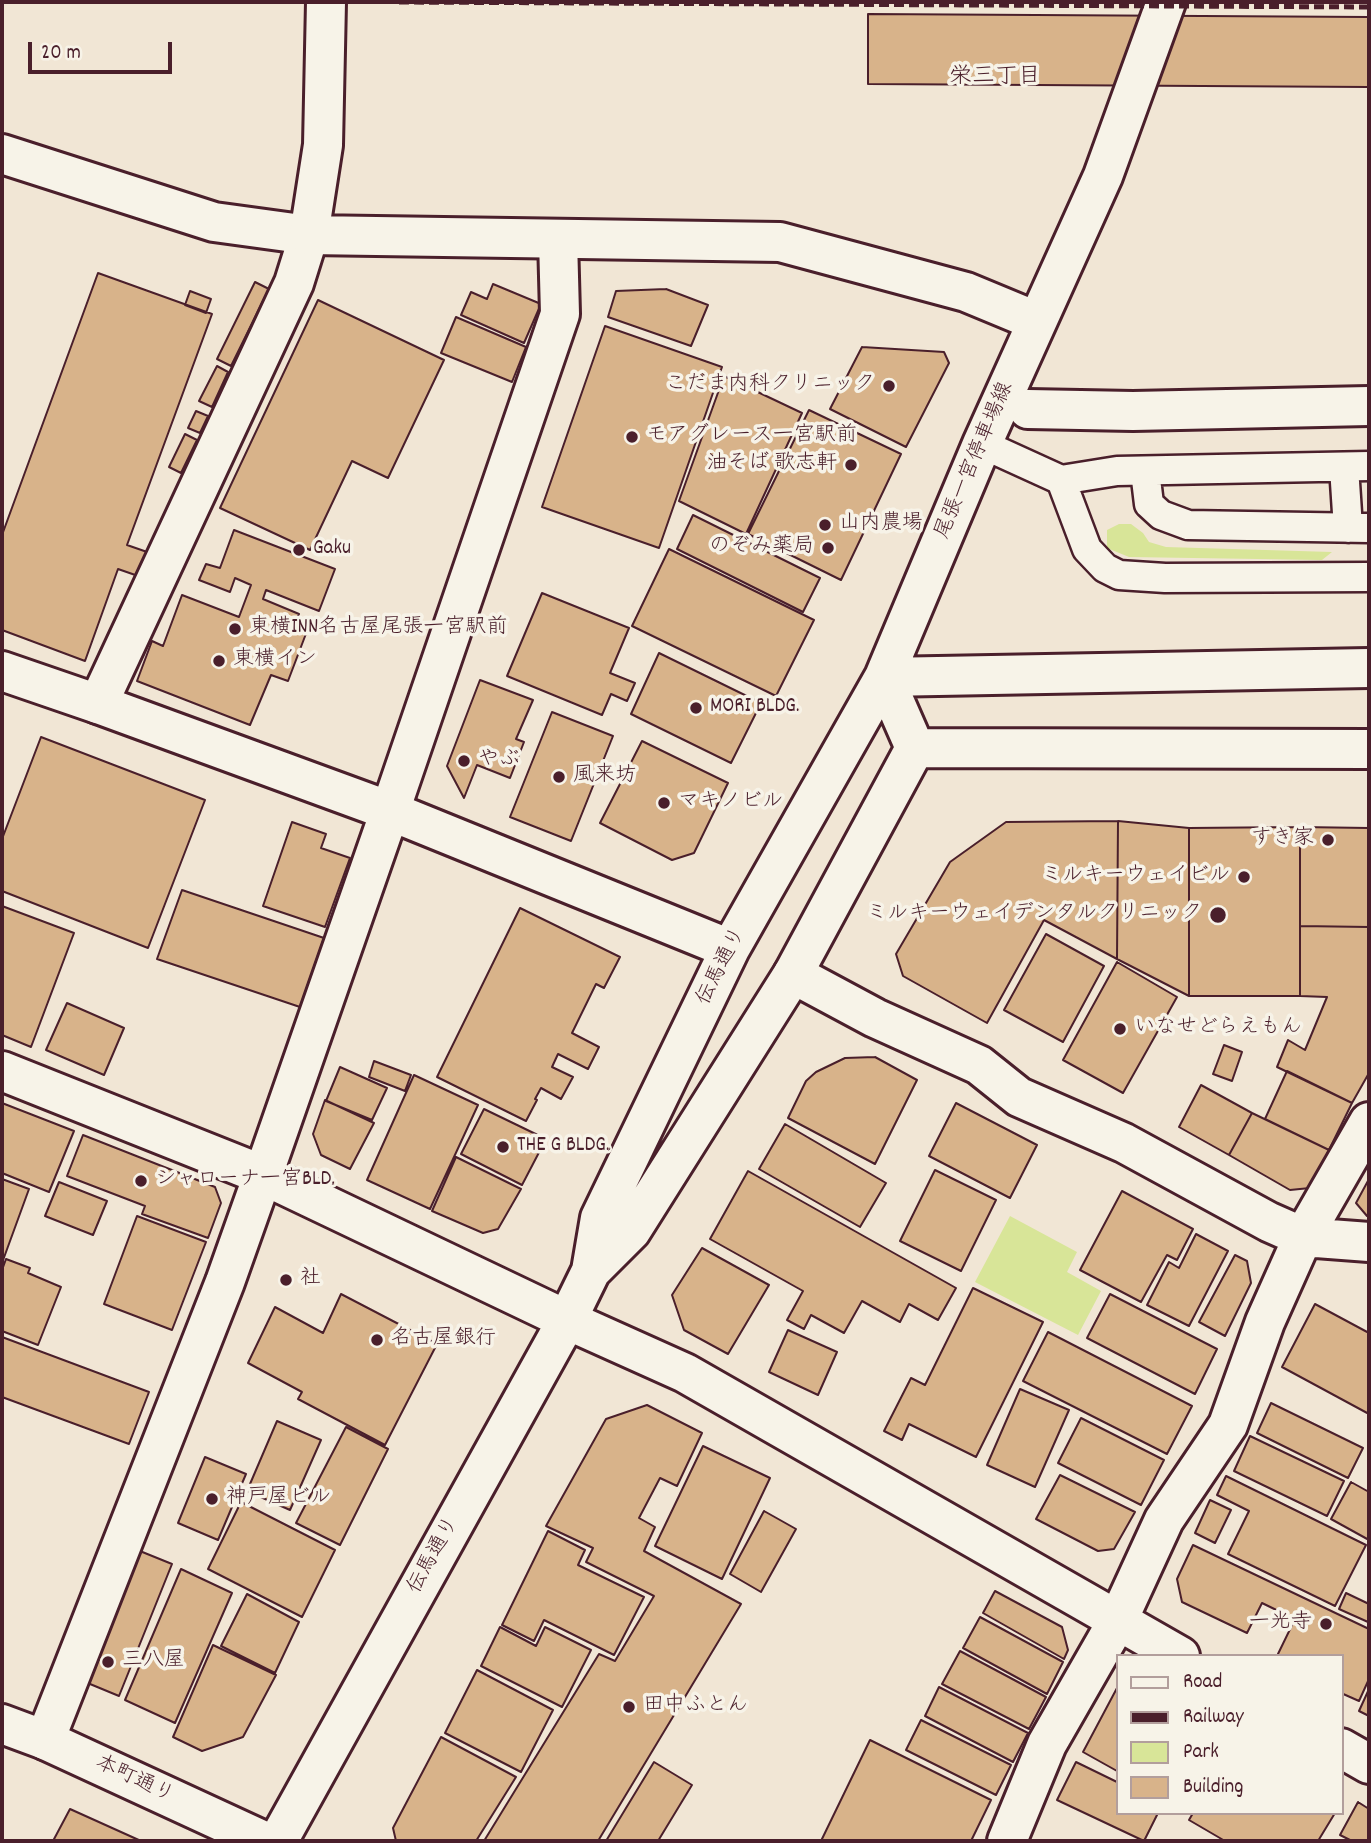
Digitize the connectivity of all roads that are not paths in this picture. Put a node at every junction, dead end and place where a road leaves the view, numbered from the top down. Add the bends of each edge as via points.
1 (326, 2) edge
2 (1166, 2) edge
3 (2, 154) edge
4 (309, 235) junction
5 (558, 239) junction
6 (1036, 321) junction
7 (1369, 406) edge
8 (1028, 409) dead end
9 (982, 444) junction
10 (1357, 466) edge
11 (1145, 471) junction
12 (1061, 480) junction
13 (1359, 528) edge
14 (1369, 577) edge
15 (1369, 668) edge
16 (2, 671) edge
17 (884, 677) junction
18 (98, 704) junction
19 (915, 748) junction
20 (1369, 749) edge
21 (390, 811) junction
22 (730, 949) junction
23 (793, 974) junction
24 (2, 1071) edge
25 (1369, 1122) edge
26 (263, 1175) junction
27 (1303, 1237) junction
28 (1369, 1242) edge
29 (591, 1270) junction
30 (567, 1320) junction
31 (1118, 1620) junction
32 (1177, 1654) edge
33 (2, 1724) edge
34 (45, 1740) junction
35 (1343, 1749) edge
36 (1369, 1764) edge
37 (264, 1841) edge
38 (278, 1841) edge
39 (1007, 1841) edge

1 - 4 street via 323,145
2 - 6 street, 尾張一宮停車場線 via 1103,176
3 - 4 street via 214,222
4 - 5 street
4 - 18 street via 294,283
5 - 6 street via 780,242 966,292
5 - 21 street via 560,314
6 - 9 street, 尾張一宮停車場線
7 - 8 street
9 - 12 lane
9 - 17 street, 尾張一宮停車場線
10 - 11 lane
10 - 13 lane
11 - 12 lane
11 - 13 lane via 1149,504 1161,515 1188,525
12 - 14 lane via 1087,549 1119,575
15 - 17 street
16 - 18 street
17 - 19 street
17 - 22 street, 伝馬通り
18 - 21 street
19 - 20 street
19 - 23 street, 伝馬通り
21 - 22 street
21 - 26 street
22 - 29 street, 伝馬通り via 600,1218
23 - 27 street via 979,1065 1019,1097 1124,1143
23 - 29 street, 伝馬通り via 631,1231
24 - 26 street
25 - 27 street
26 - 30 street
26 - 34 street
27 - 28 street
27 - 31 street via 1265,1322 1228,1425 1164,1520
29 - 30 street, 伝馬通り
30 - 31 street via 685,1373
30 - 38 street, 伝馬通り
31 - 32 street
31 - 39 street via 1047,1744
33 - 34 street, 本町通り
34 - 37 street, 本町通り
35 - 36 street

